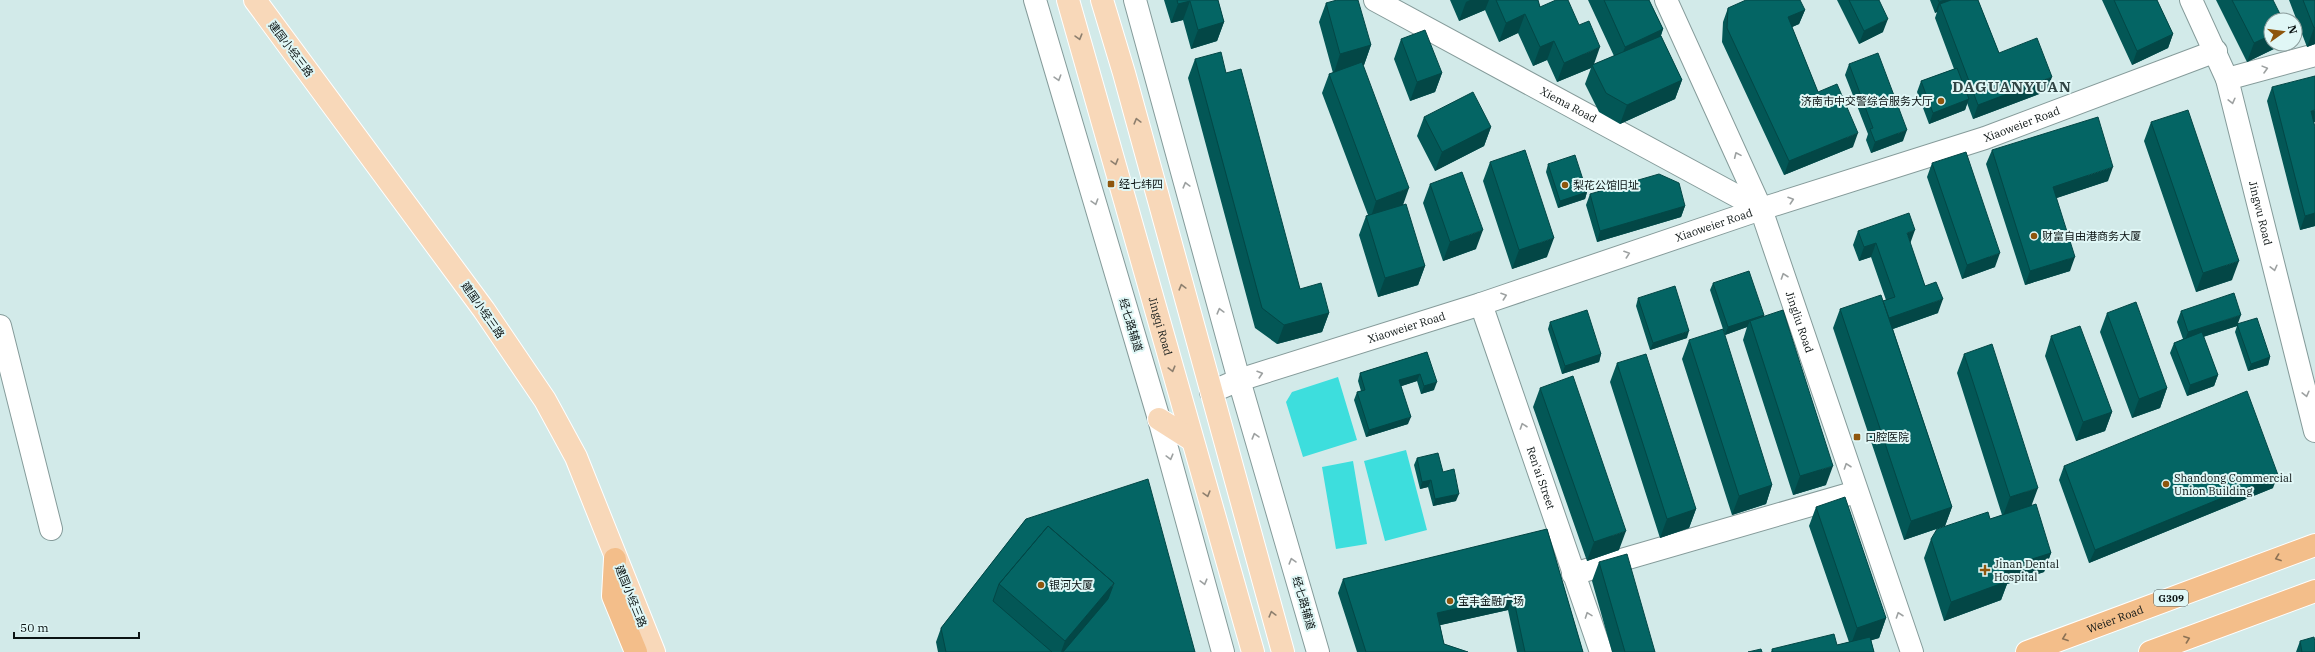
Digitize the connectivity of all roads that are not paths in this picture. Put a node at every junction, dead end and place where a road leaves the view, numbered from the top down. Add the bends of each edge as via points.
1 (255, 0) edge
2 (1034, 0) edge
3 (1068, 0) edge
4 (1102, 0) edge
5 (1135, 0) edge
6 (2191, 0) edge
7 (1382, 1) edge
8 (1669, 1) edge
9 (2216, 51) junction
10 (2315, 55) edge
11 (2227, 79) junction
12 (1761, 209) junction
13 (1481, 304) junction
14 (0, 326) edge
15 (1239, 380) junction
16 (1211, 392) junction
17 (1159, 419) junction
18 (2315, 431) edge
19 (1192, 440) junction
20 (1856, 492) junction
21 (51, 529) dead end
22 (2315, 545) edge
23 (615, 559) joint
24 (1573, 574) junction
25 (2315, 591) edge
26 (632, 621) junction
27 (636, 652) edge
28 (654, 652) edge
29 (1222, 652) edge
30 (1253, 652) edge
31 (1283, 652) edge
32 (1318, 652) edge
33 (1601, 652) edge
34 (1912, 652) edge
35 (2027, 652) edge
36 (2150, 652) edge

1 - 23 main road, 建国小经三路 via 479,304 545,400 576,457
2 -> 17 street, 经七路辅道
3 -> 19 main road, Jingqi Road
16 -> 4 main road
15 -> 5 street, 经七路辅道
6 - 9 street, Jingwu Road
7 - 12 street, Xiema Road
12 -> 8 street, Jingliu Road
9 - 11 street, Jingwu Road
12 -> 9 street, Xiaoweier Road via 1985,138
11 -> 10 street
11 -> 18 street, Jingwu Road
13 -> 12 street, Xiaoweier Road
20 -> 12 street, Jingliu Road
15 -> 13 street, Xiaoweier Road
24 -> 13 street, Ren'ai Street
14 - 21 street
15 - 16 street, Xiaoweier Road
32 -> 15 street, 经七路辅道
31 -> 16 main road
17 - 19 main road
17 -> 29 street, 经七路辅道
19 -> 30 main road, Jingqi Road
20 - 24 street
34 -> 20 street, Jingliu Road
22 -> 35 highway, Weier Road / G309
23 - 26 highway via 613,596
33 -> 24 street, Ren'ai Street
36 -> 25 highway
26 - 27 highway
26 - 28 main road, 建国小经三路

